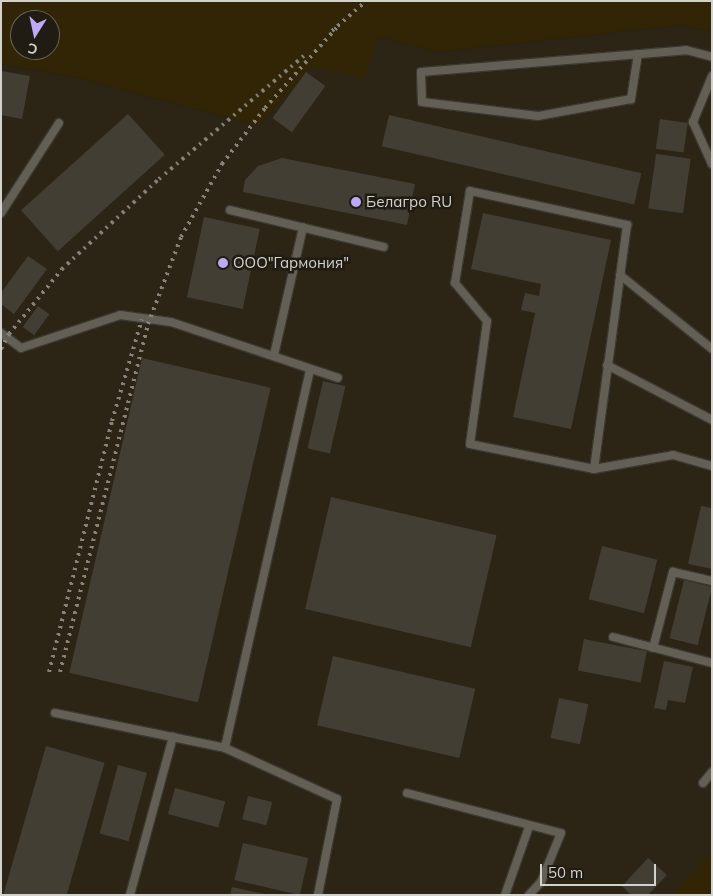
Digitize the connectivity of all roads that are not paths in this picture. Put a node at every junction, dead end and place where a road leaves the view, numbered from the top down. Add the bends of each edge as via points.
1 (638, 54) junction
2 (712, 58) edge
3 (712, 76) edge
4 (59, 122) dead end
5 (712, 164) edge
6 (230, 210) dead end
7 (1, 213) edge
8 (303, 228) junction
9 (384, 247) dead end
10 (620, 275) junction
11 (1, 333) edge
12 (712, 349) edge
13 (274, 355) junction
14 (608, 365) junction
15 (310, 370) junction
16 (338, 378) dead end
17 (712, 420) edge
18 (712, 466) edge
19 (594, 469) junction
20 (712, 580) edge
21 (613, 637) dead end
22 (653, 648) junction
23 (712, 664) edge
24 (56, 713) dead end
25 (173, 737) junction
26 (226, 748) junction
27 (712, 772) edge
28 (703, 783) dead end
29 (407, 793) dead end
30 (529, 827) junction
31 (130, 895) edge
32 (318, 895) edge
33 (504, 895) edge
34 (529, 895) edge

1 - 1 lane via 421,72 422,102 538,116 631,99
1 - 2 lane via 686,50
3 - 5 lane via 693,122
4 - 7 lane
6 - 8 lane
8 - 9 lane
8 - 13 lane
10 - 12 lane
10 - 14 lane
10 - 19 lane via 627,225 470,191 455,283 487,321 470,444
11 - 13 lane via 21,348 120,315 171,322
13 - 15 lane
14 - 17 lane
14 - 19 lane
15 - 16 lane
15 - 26 lane
18 - 19 lane via 673,455
20 - 22 lane via 673,572
21 - 22 lane
22 - 23 lane
24 - 25 lane
25 - 26 lane
25 - 31 lane
26 - 32 lane via 337,799
27 - 28 lane
29 - 30 lane
30 - 33 lane
30 - 34 lane via 561,833 541,882

